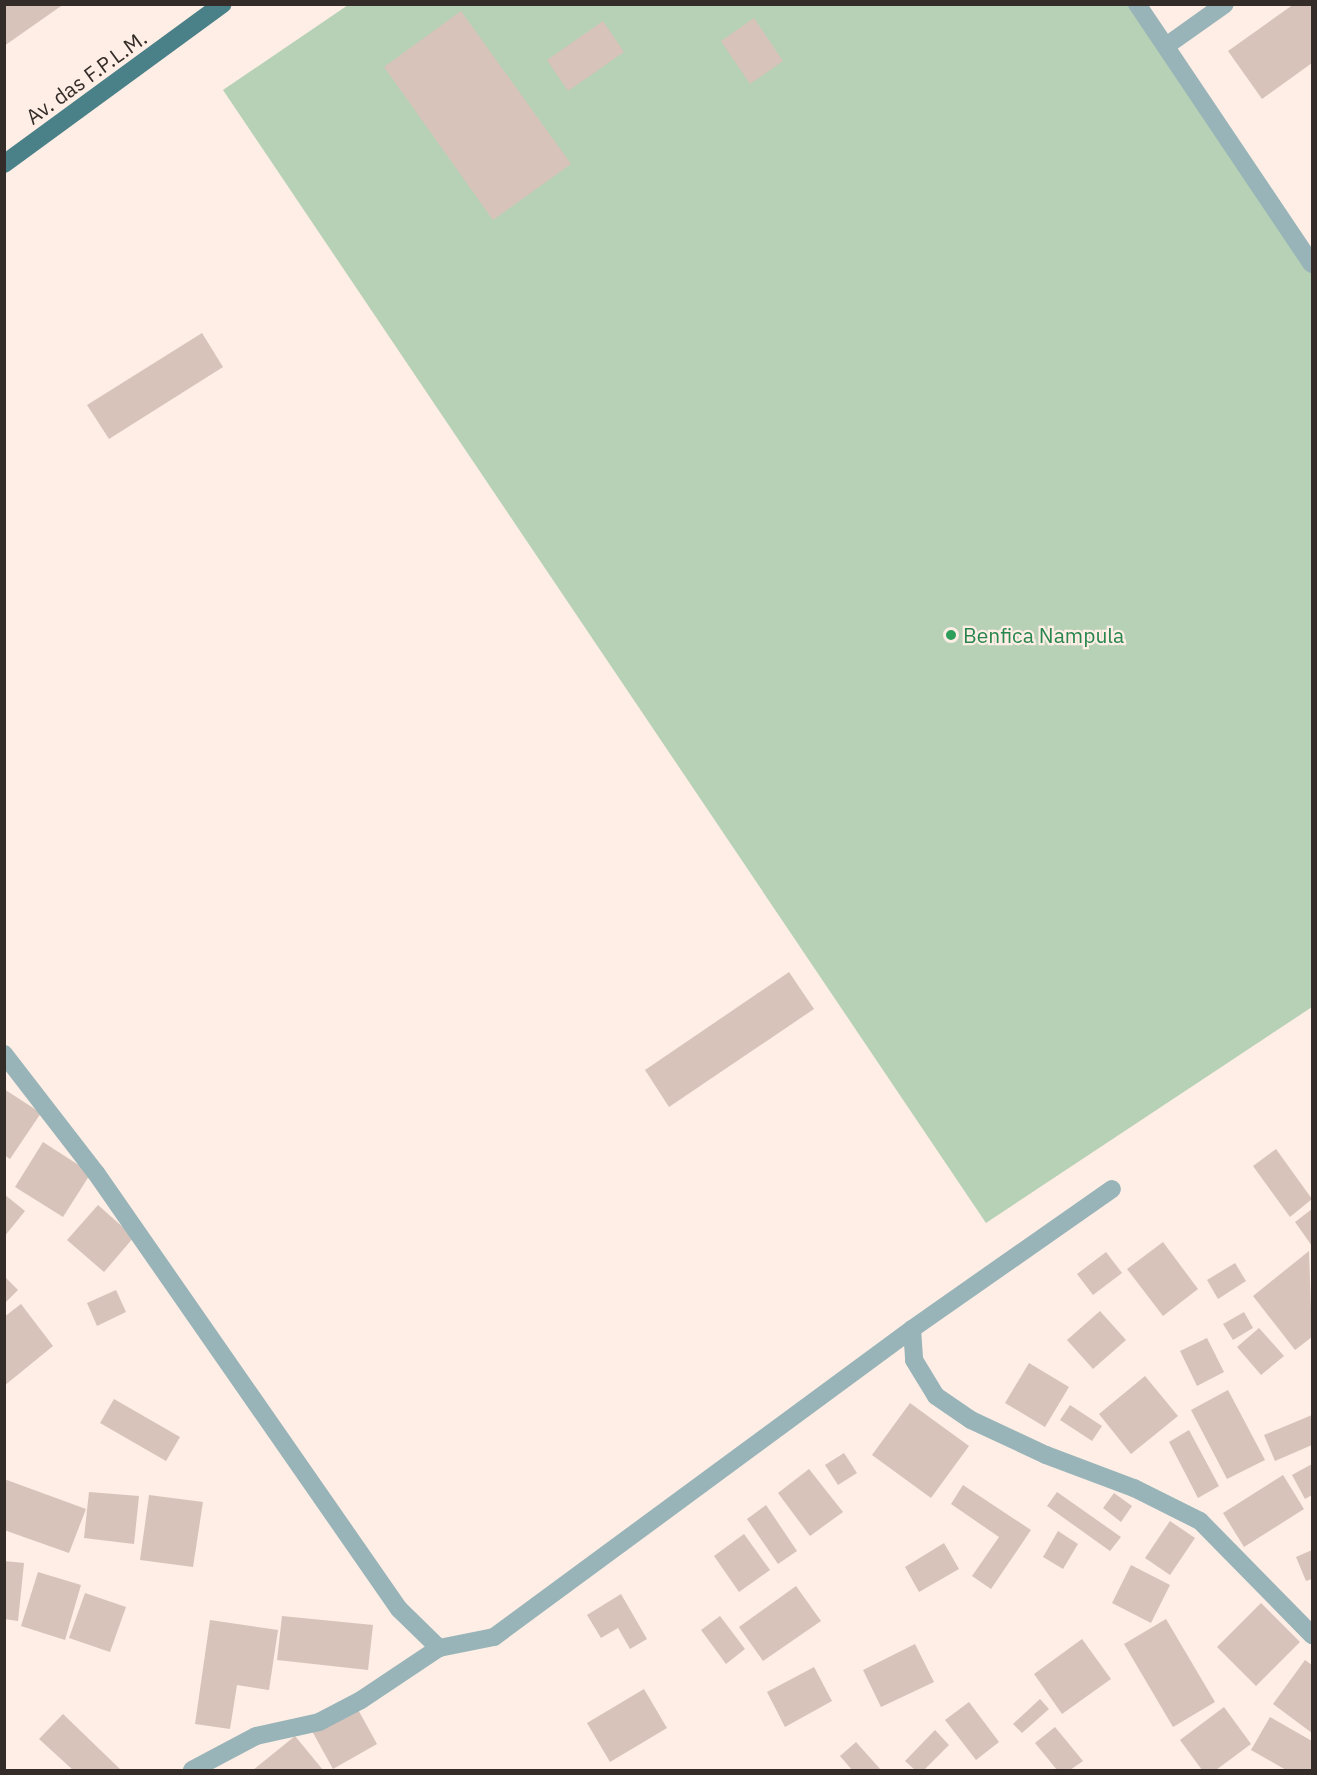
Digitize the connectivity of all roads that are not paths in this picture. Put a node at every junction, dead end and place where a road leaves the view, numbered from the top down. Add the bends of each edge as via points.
1 (223, 4) edge
2 (1137, 4) edge
3 (1225, 4) edge
4 (1166, 46) junction
5 (4, 164) edge
6 (1312, 264) edge
7 (4, 1054) edge
8 (1112, 1189) dead end
9 (912, 1329) junction
10 (1312, 1635) edge
11 (439, 1648) junction
12 (192, 1770) edge

1 - 5 main road, Av. das F.P.L.M.
2 - 4 street
3 - 4 street
4 - 6 street
7 - 11 street via 96,1173 399,1609
8 - 9 street
9 - 10 street via 914,1360 936,1396 971,1420 1046,1455 1134,1488 1200,1521
9 - 11 street via 494,1636
11 - 12 street via 361,1700 329,1716 256,1736

